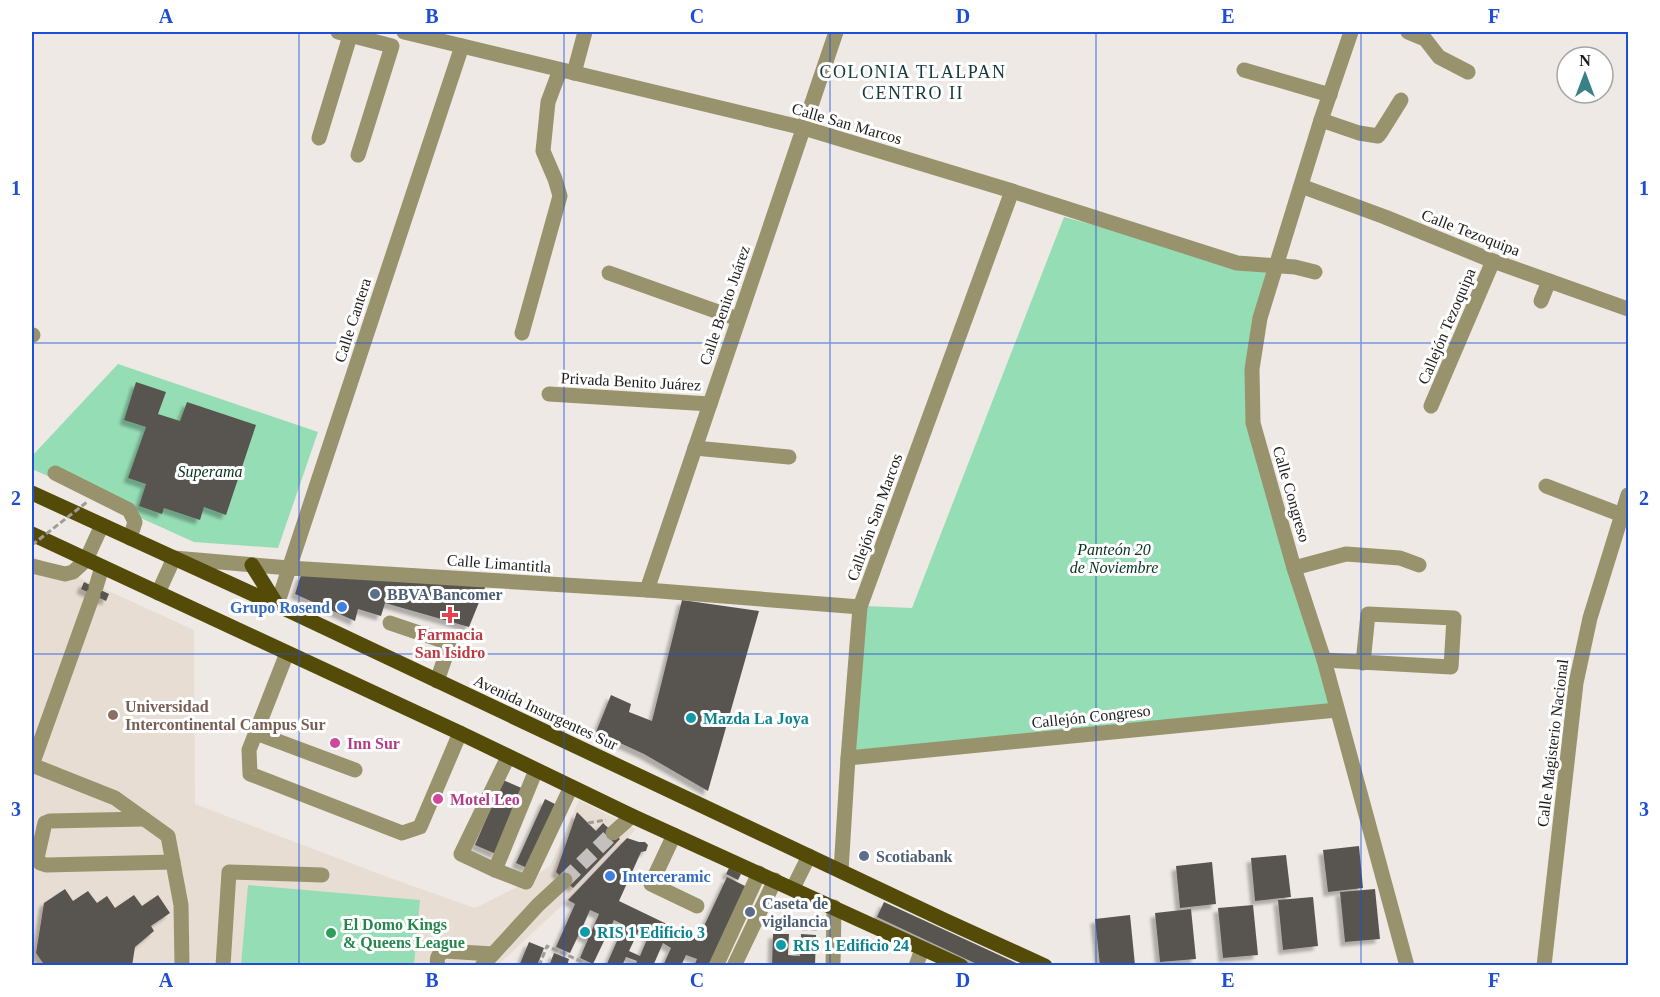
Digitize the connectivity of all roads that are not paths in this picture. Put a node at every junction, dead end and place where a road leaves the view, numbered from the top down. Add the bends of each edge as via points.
1 (404, 32) edge
2 (585, 32) edge
3 (836, 32) edge
4 (1352, 32) edge
5 (1408, 32) edge
6 (344, 34) edge
7 (439, 36) edge
8 (462, 46) junction
9 (1244, 70) dead end
10 (567, 71) junction
11 (1468, 72) dead end
12 (1330, 95) junction
13 (1401, 100) dead end
14 (1321, 120) junction
15 (804, 128) junction
16 (319, 138) dead end
17 (358, 155) dead end
18 (1301, 186) junction
19 (1012, 191) junction
20 (1493, 261) junction
21 (1276, 267) junction
22 (1315, 272) dead end
23 (609, 273) dead end
24 (1549, 281) junction
25 (1541, 301) dead end
26 (1629, 309) edge
27 (738, 319) junction
28 (522, 333) dead end
29 (549, 394) dead end
30 (710, 404) junction
31 (1431, 406) dead end
32 (695, 448) junction
33 (789, 457) dead end
34 (55, 473) dead end
35 (1546, 486) dead end
36 (32, 493) edge
37 (1629, 495) edge
38 (1622, 515) junction
39 (102, 525) junction
40 (32, 534) edge
41 (130, 538) junction
42 (174, 558) junction
43 (86, 560) junction
44 (252, 564) junction
45 (1419, 565) dead end
46 (32, 566) edge
47 (102, 567) junction
48 (289, 568) junction
49 (1294, 568) junction
50 (647, 590) junction
51 (158, 593) junction
52 (277, 605) junction
53 (860, 607) junction
54 (390, 624) dead end
55 (287, 653) junction
56 (1324, 660) junction
57 (1363, 663) junction
58 (437, 681) junction
59 (1337, 710) junction
60 (256, 733) junction
61 (460, 733) junction
62 (508, 756) junction
63 (848, 758) junction
64 (32, 766) edge
65 (356, 770) dead end
66 (541, 773) junction
67 (571, 787) junction
68 (632, 816) junction
69 (144, 819) junction
70 (613, 833) tunnel mouth
71 (674, 835) junction
72 (809, 856) junction
73 (173, 862) junction
74 (497, 871) junction
75 (841, 871) junction
76 (759, 873) junction
77 (322, 875) dead end
78 (564, 880) tunnel mouth
79 (775, 880) junction
80 (793, 888) junction
81 (697, 906) dead end
82 (834, 907) junction
83 (922, 949) junction
84 (493, 954) junction
85 (182, 966) edge
86 (223, 966) edge
87 (438, 966) edge
88 (482, 966) edge
89 (716, 966) edge
90 (734, 966) edge
91 (833, 966) edge
92 (916, 966) edge
93 (961, 966) edge
94 (1045, 966) edge
95 (1407, 966) edge
96 (1544, 966) edge

1 - 7 street, Calle San Marcos
2 - 10 street
3 - 15 street, Calle Benito Juárez
4 - 12 street, Calle Congreso
5 - 11 street via 1425,39 1439,57
6 - 16 street
6 - 17 street via 392,46
7 - 8 street, Calle San Marcos
8 - 10 street, Calle San Marcos
8 - 48 street, Calle Cantera
9 - 12 street
10 - 15 street, Calle San Marcos
10 - 28 street via 548,102 543,151 560,196
12 - 14 street, Calle Congreso
13 - 14 street via 1377,136
14 - 18 street, Calle Congreso
15 - 19 street, Calle San Marcos
15 - 27 street, Calle Benito Juárez
18 - 20 street, Calle Tezoquipa
18 - 21 street, Calle Congreso
19 - 21 street, Calle San Marcos via 1237,263
19 - 53 street, Callejón San Marcos
20 - 24 street, Calle Tezoquipa
20 - 31 street, Callejón Tezoquipa
21 - 22 street, Calle San Marcos
21 - 49 street, Calle Congreso via 1260,318 1252,369 1253,423
23 - 27 street
24 - 25 street
24 - 26 street, Calle Tezoquipa
27 - 30 street, Calle Benito Juárez
29 - 30 street, Privada Benito Juárez
30 - 32 street, Calle Benito Juárez
32 - 33 street
32 - 50 street, Calle Benito Juárez
34 - 41 street via 129,510 135,522
35 - 38 street
36 - 39 main road, Avenida Insurgentes Sur
37 - 38 street, Calle Magisterio Nacional
38 - 96 street, Calle Magisterio Nacional via 1590,618 1576,683
39 - 41 main road, Avenida Insurgentes Sur
39 - 43 street
40 - 43 main road
41 - 42 main road, Avenida Insurgentes Sur
42 - 44 street, Calle Limantitla
42 - 51 street
42 - 52 main road, Avenida Insurgentes Sur
43 - 46 street via 66,574
43 - 47 main road
44 - 48 street, Calle Limantitla
44 - 52 main road
45 - 49 street via 1400,558 1346,554
47 - 51 main road
47 - 64 street
48 - 50 street, Calle Limantitla
48 - 52 street, Calle Cantera
49 - 56 street, Calle Congreso
50 - 53 street, Calle Limantitla
51 - 55 main road
52 - 58 main road, Avenida Insurgentes Sur
53 - 63 street, Callejón San Marcos
54 - 58 street via 449,643
55 - 60 street
55 - 61 main road
56 - 57 street
56 - 59 street, Calle Congreso
57 - 57 street via 1451,667 1454,618 1368,614
58 - 72 main road, Avenida Insurgentes Sur
59 - 63 street, Callejón Congreso
59 - 95 street, Calle Congreso
60 - 61 street via 249,750 250,774 402,833 420,827
60 - 65 street
61 - 62 main road
62 - 66 main road
62 - 74 street via 462,854
63 - 75 street, Callejón San Marcos
64 - 69 street via 115,798
66 - 67 main road
66 - 74 street
67 - 68 main road
67 - 74 street via 526,882
68 - 70 street
68 - 71 main road
69 - 73 street via 168,836
69 - 73 street via 50,821 45,823 37,858 46,865
71 - 76 main road
71 - 81 street via 651,884
72 - 75 main road, Avenida Insurgentes Sur
72 - 80 street
73 - 85 street via 181,905
75 - 94 main road, Avenida Insurgentes Sur
76 - 79 main road
76 - 89 street
77 - 86 street via 229,872
78 - 84 street
79 - 80 main road
79 - 90 street
80 - 82 main road
82 - 83 main road
82 - 91 street
83 - 92 street
83 - 93 main road
84 - 87 street via 444,951 439,955
84 - 88 street

